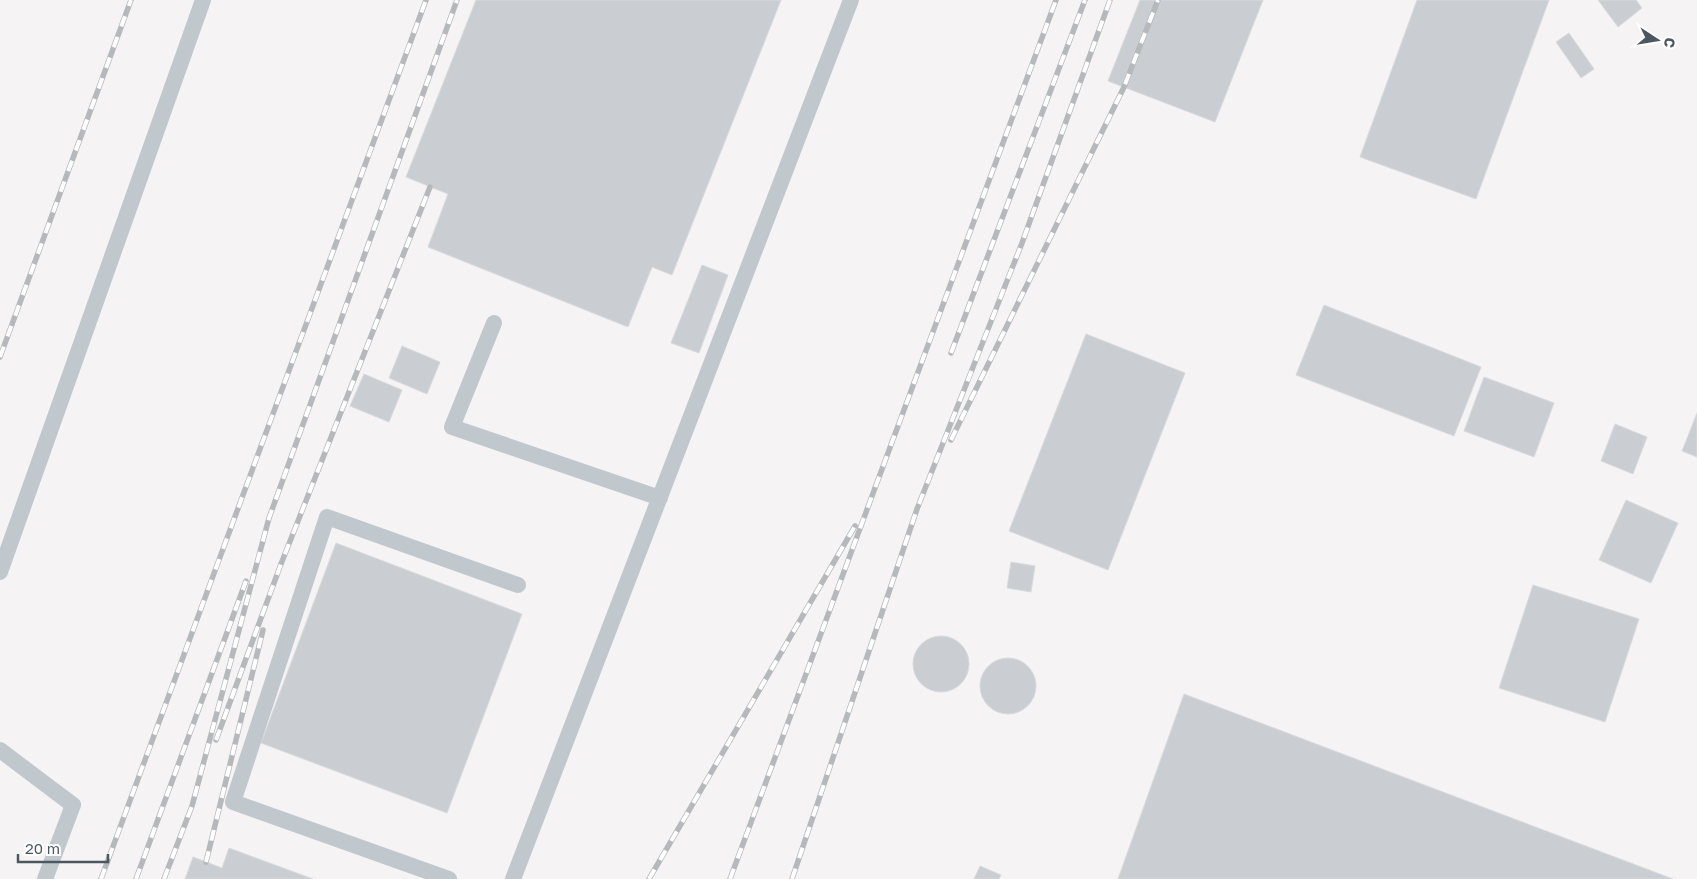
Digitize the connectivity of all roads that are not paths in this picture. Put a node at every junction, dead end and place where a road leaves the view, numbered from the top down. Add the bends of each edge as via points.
1 (203, 0) edge
2 (852, 0) edge
3 (494, 323) dead end
4 (660, 498) junction
5 (0, 572) edge
6 (518, 585) dead end
7 (0, 750) edge
8 (45, 879) edge
9 (449, 879) edge
10 (513, 879) edge

1 - 5 lane
2 - 4 lane
3 - 4 lane via 452,427
4 - 10 lane
6 - 9 lane via 327,517 233,802
7 - 8 lane via 73,805

